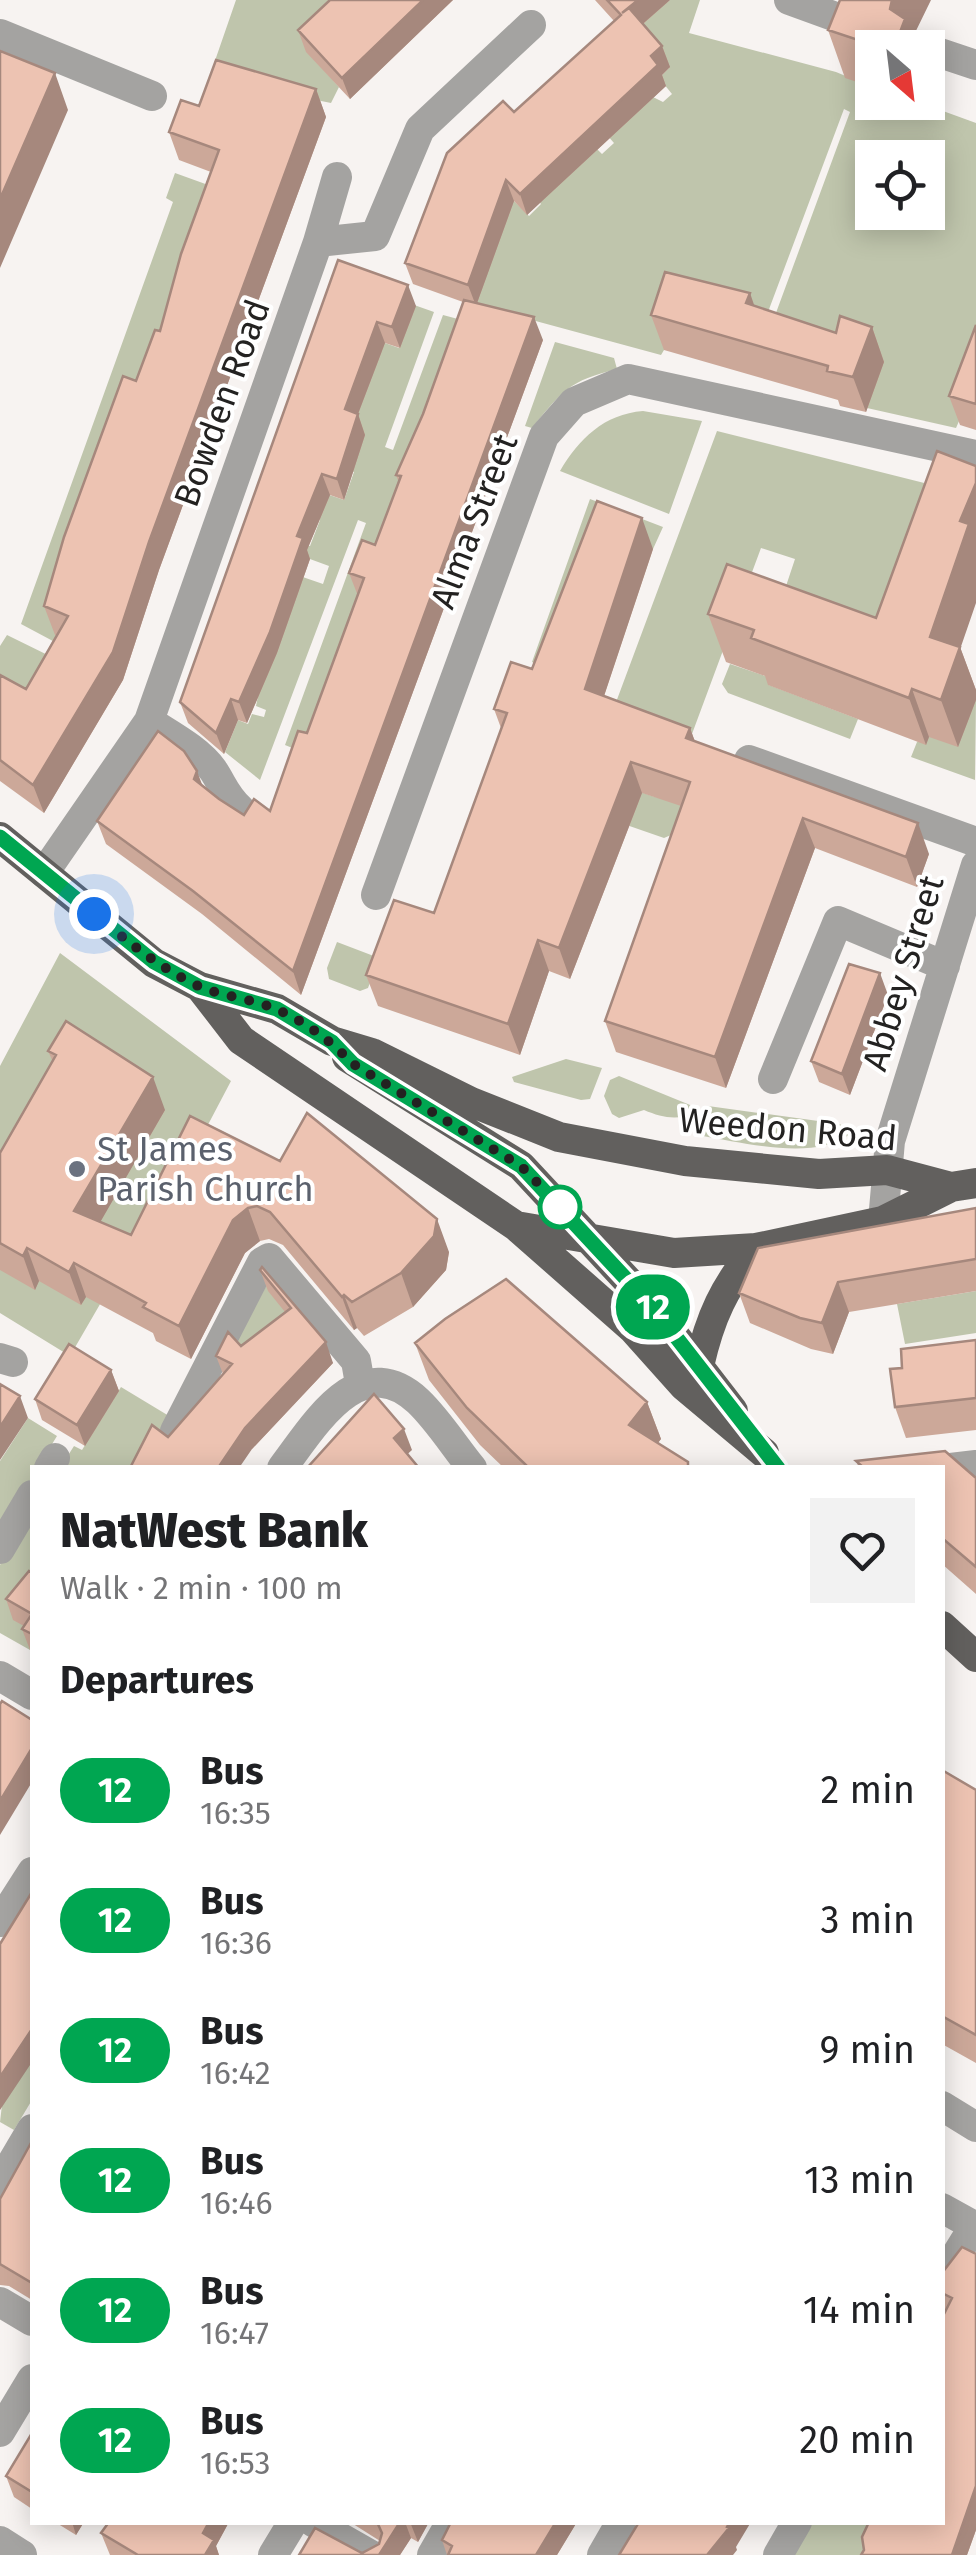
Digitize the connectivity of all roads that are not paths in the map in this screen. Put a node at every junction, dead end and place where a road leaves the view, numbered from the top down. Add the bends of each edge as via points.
1 (789, 0) edge
2 (531, 24) dead end
3 (866, 28) edge
4 (0, 34) edge
5 (945, 54) edge
6 (976, 65) edge
7 (152, 96) dead end
8 (337, 177) dead end
9 (318, 242) junction
10 (976, 455) edge
11 (149, 721) junction
12 (748, 760) edge
13 (240, 809) edge
14 (0, 837) edge
15 (976, 842) edge
16 (976, 866) edge
17 (44, 873) junction
18 (376, 895) dead end
19 (969, 906) edge
20 (945, 966) junction
21 (200, 987) junction
22 (332, 1042) junction
23 (772, 1079) dead end
24 (886, 1170) junction
25 (964, 1185) edge
26 (884, 1221) junction
27 (516, 1226) junction
28 (591, 1238) junction
29 (756, 1248) junction
30 (699, 1366) junction
31 (360, 1384) junction
32 (176, 1432) edge
33 (771, 1460) edge
34 (461, 1463) edge
35 (976, 1464) edge
36 (284, 1465) edge
37 (945, 1469) edge
38 (30, 1499) edge
39 (0, 1549) edge
40 (945, 1629) edge
41 (976, 1657) edge
42 (0, 1676) edge
43 (30, 1693) edge
44 (30, 1875) edge
45 (0, 1922) edge
46 (945, 2108) edge
47 (976, 2127) edge
48 (30, 2131) edge
49 (0, 2183) edge
50 (945, 2210) edge
51 (975, 2226) edge
52 (945, 2273) edge
53 (0, 2302) edge
54 (30, 2320) edge
55 (30, 2381) edge
56 (0, 2432) edge
57 (291, 2525) edge
58 (318, 2525) edge
59 (449, 2525) edge
60 (619, 2525) edge
61 (795, 2525) edge
62 (0, 2541) edge
63 (22, 2555) edge
64 (273, 2555) edge
65 (370, 2555) edge
66 (432, 2555) edge
67 (602, 2555) edge
68 (778, 2555) edge

1 - 3 street
2 - 9 street via 420,129 374,236
4 - 7 street
5 - 6 street
8 - 9 street, Bowden Road
9 - 11 street, Bowden Road
10 - 18 street, Alma Street via 628,379 574,402 544,436
11 - 13 street via 212,769
11 - 17 street, Bowden Road
12 - 15 street
14 - 17 main road
16 - 19 street, Abbey Street
17 - 21 main road via 154,962
19 - 20 street, Abbey Street
20 - 23 street via 838,920
20 - 24 street, Abbey Street
21 - 22 main road via 277,1009
21 - 27 main road via 241,1040
22 - 24 main road, Weedon Road via 372,1053 559,1137 684,1161 819,1174
22 - 28 main road via 353,1064 521,1166
24 - 25 main road, Weedon Road
24 - 26 street, Abbey Street
25 - 26 main road, Weedon Road
26 - 29 main road, Weedon Road
27 - 28 main road, Weedon Road
27 - 33 main road
28 - 29 main road, Weedon Road via 674,1253
28 - 30 main road
29 - 30 main road via 725,1288
30 - 33 main road
31 - 32 street via 356,1361 269,1258
31 - 34 street via 389,1383 417,1400
31 - 36 street via 326,1409
35 - 37 street
38 - 39 street
40 - 41 main road
42 - 43 street
44 - 45 street
46 - 47 street
48 - 49 street
50 - 51 street
51 - 52 street
53 - 54 street
55 - 56 street
57 - 64 street
58 - 65 street
59 - 66 street
60 - 67 street
61 - 68 street
62 - 63 street

